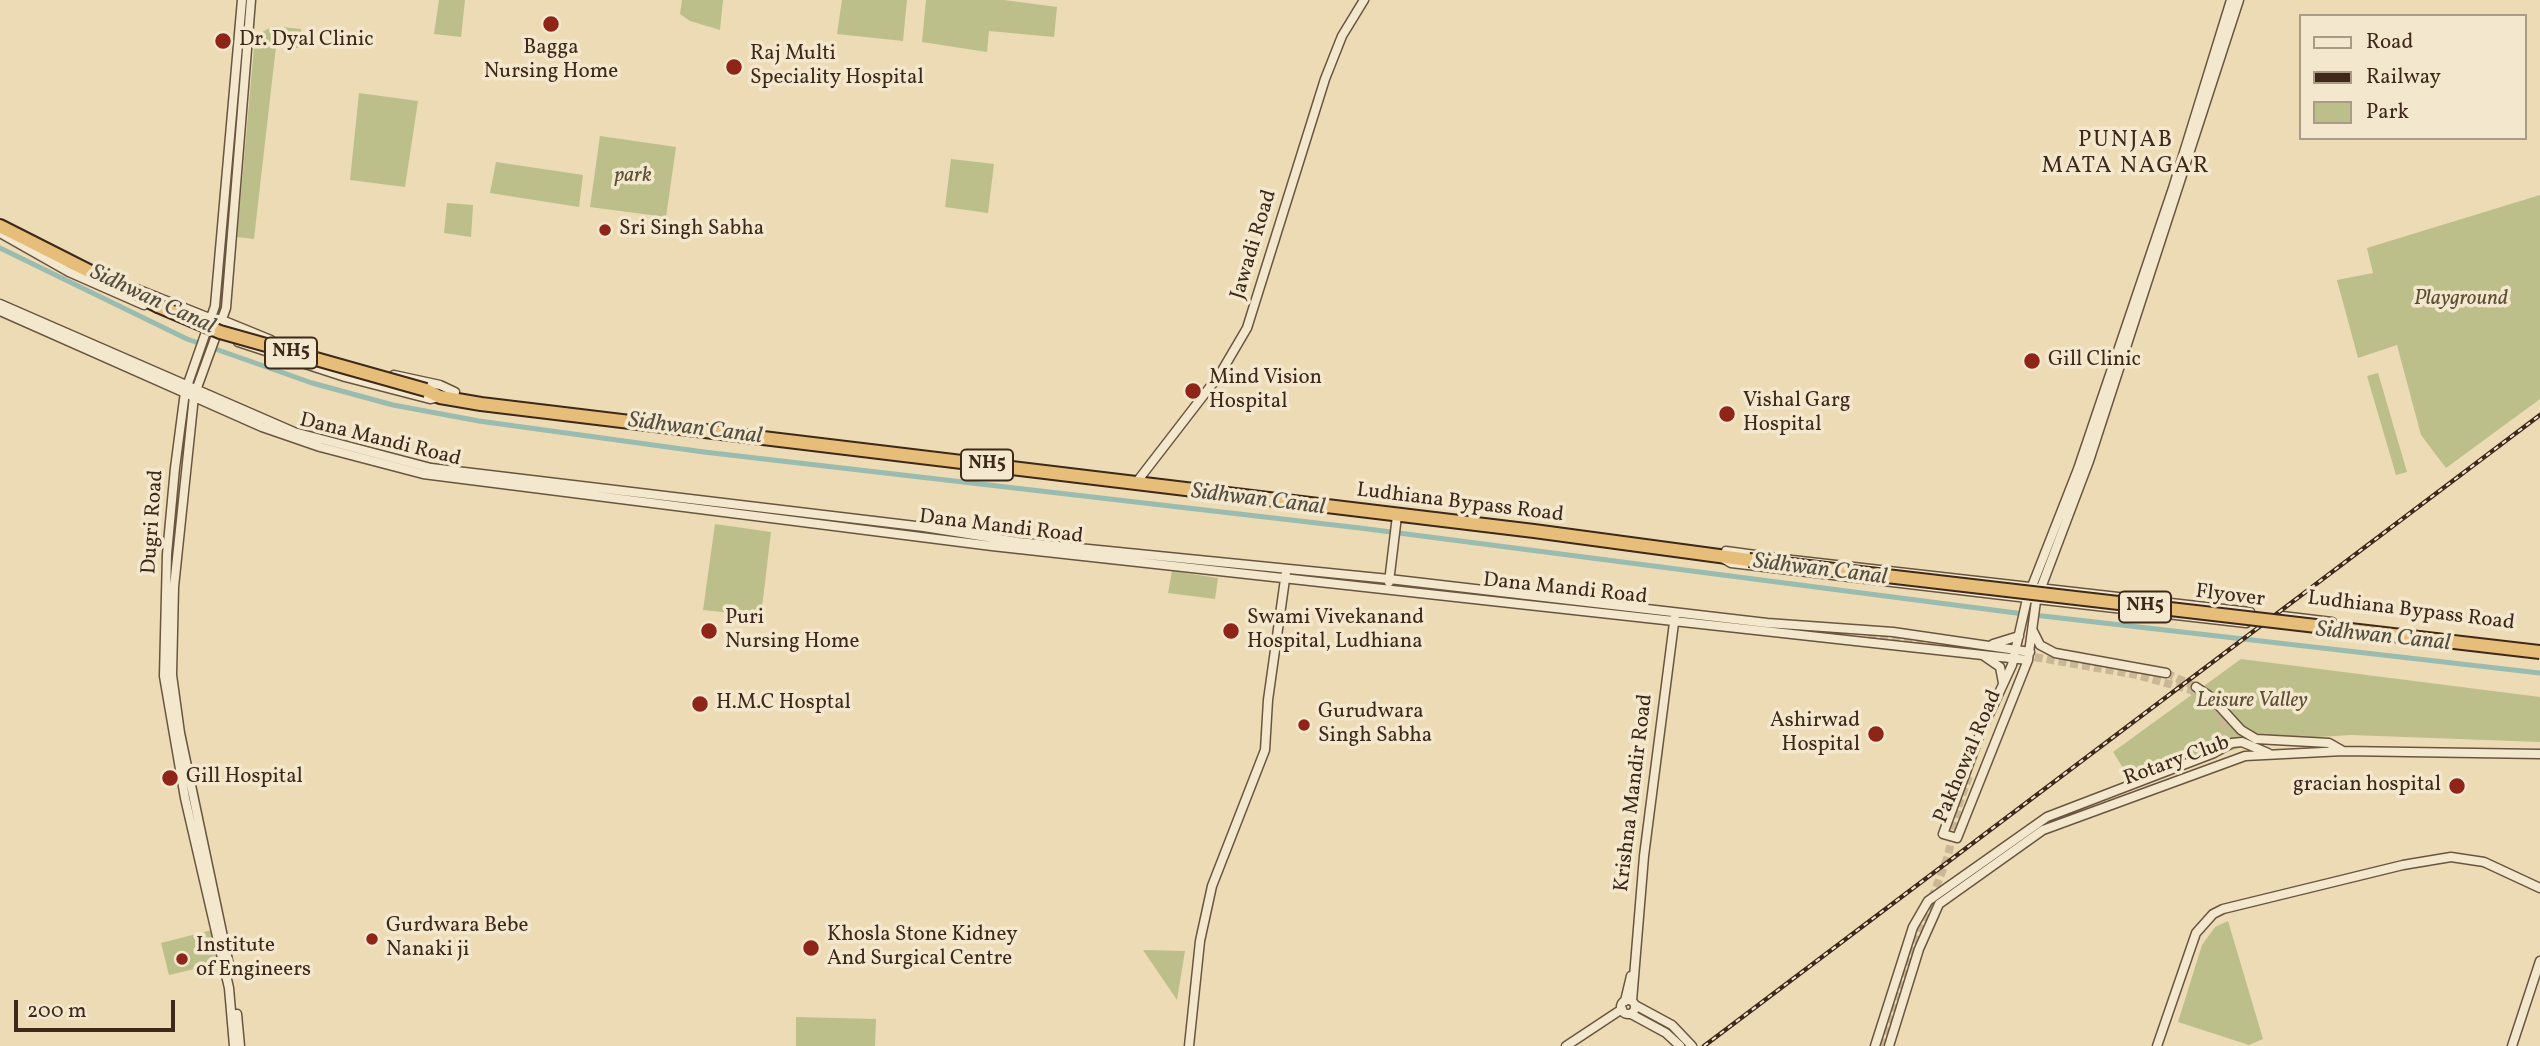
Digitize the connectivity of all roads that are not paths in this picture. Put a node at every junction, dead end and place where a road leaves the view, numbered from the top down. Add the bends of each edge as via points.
1 (242, 0) edge
2 (251, 0) edge
3 (1364, 0) edge
4 (2231, 0) edge
5 (2239, 0) edge
6 (0, 220) edge
7 (0, 226) edge
8 (0, 233) edge
9 (0, 304) edge
10 (0, 311) edge
11 (212, 319) junction
12 (222, 320) junction
13 (212, 333) junction
14 (202, 360) junction
15 (186, 388) junction
16 (455, 392) junction
17 (195, 393) junction
18 (431, 393) junction
19 (1139, 479) junction
20 (1396, 520) junction
21 (1725, 555) junction
22 (1285, 573) junction
23 (1389, 579) junction
24 (2036, 587) junction
25 (1388, 589) junction
26 (2032, 599) junction
27 (1674, 616) junction
28 (2030, 627) junction
29 (1849, 629) junction
30 (2019, 636) junction
31 (1855, 638) junction
32 (1868, 638) tunnel mouth
33 (1990, 645) junction
34 (2540, 652) edge
35 (1979, 653) junction
36 (2021, 655) junction
37 (2166, 673) tunnel mouth
38 (2006, 682) junction
39 (2196, 687) tunnel mouth
40 (2343, 751) junction
41 (2540, 754) edge
42 (2271, 755) junction
43 (2202, 762) dead end
44 (2032, 836) junction
45 (2540, 888) edge
46 (1951, 892) junction
47 (2540, 961) edge
48 (1629, 1006) junction
49 (234, 1046) edge
50 (240, 1046) edge
51 (1189, 1046) edge
52 (1566, 1046) edge
53 (1680, 1046) edge
54 (1692, 1046) edge
55 (1875, 1046) edge
56 (1889, 1046) edge
57 (2157, 1046) edge
58 (2512, 1046) edge

1 - 11 street, Dugri Road
2 - 12 street, Dugri Road
3 - 19 street, Jawadi Road via 1342,36 1325,79 1247,328 1220,374
4 - 24 street, Pakhowal Road via 2152,251
5 - 24 street, Pakhowal Road via 2089,461
6 - 11 street via 113,279
7 - 18 highway, NH5, bridge via 188,320
8 - 13 street via 88,281
9 - 15 street
10 - 15 street, Dana Mandi Road
11 - 13 street, Dugri Road
12 - 13 street, Dugri Road
12 - 16 street via 322,357
13 - 14 street, Dugri Road
13 - 18 street via 345,377 430,399
14 - 15 street, Dugri Road
14 - 17 street, Dugri Road
15 - 17 street, Dana Mandi Road
15 - 49 street, Dugri Road via 169,522 164,676 185,798 229,988
16 - 18 highway, NH5
16 - 19 highway, Ludhiana Bypass Road / NH5
17 - 22 street, Dana Mandi Road via 291,438 423,474 992,546
17 - 50 street, Dugri Road via 174,569 172,675 183,749 234,988
18 - 20 highway, Ludhiana Bypass Road / NH5
19 - 21 highway, Ludhiana Bypass Road / NH5 via 1558,528
20 - 21 highway, Ludhiana Bypass Road / NH5
20 - 23 street
21 - 24 street, Ludhiana Bypass Road
21 - 26 street, Ludhiana Bypass Road via 1731,563
21 - 34 highway, Flyover / NH5, bridge
22 - 23 street
22 - 25 street, Dana Mandi Road
22 - 51 street via 1265,750 1212,886 1200,942
23 - 25 street
23 - 27 street
24 - 26 street, Pakhowal Road
24 - 26 street, Ludhiana Bypass Road via 2250,612 2246,623
25 - 27 street, Dana Mandi Road
26 - 28 street, Pakhowal Road
27 - 29 street
27 - 31 street, Dana Mandi Road
27 - 48 street, Krishna Mandir Road
28 - 30 street, Pakhowal Road
28 - 36 street, Pakhowal Road
28 - 37 street via 2040,645 2055,653
29 - 31 street
29 - 33 street
30 - 33 street
30 - 36 street, Pakhowal Road
31 - 32 street
31 - 35 street, Dana Mandi Road
33 - 36 street
34 - 34 street, Ludhiana Bypass Road via 2278,615 2270,626
35 - 36 street, Dana Mandi Road
35 - 38 street via 2000,667
36 - 38 street, Pakhowal Road
36 - 38 street, Pakhowal Road via 1958,838 1943,834 1980,734
39 - 40 street via 2256,739 2329,743
40 - 41 street, Rotary Club
40 - 42 street, Rotary Club
42 - 44 street, Rotary Club via 2245,756 2200,770
42 - 46 street via 2242,742 2232,743 2063,811 2034,824
43 - 44 street via 2039,825
44 - 46 street, Rotary Club
45 - 57 street via 2484,862 2451,857 2223,909 2196,933
46 - 55 street via 1923,905
46 - 56 street, Rotary Club via 1939,904 1919,949
47 - 58 street
48 - 52 street
48 - 53 street
48 - 54 street via 1672,1025

